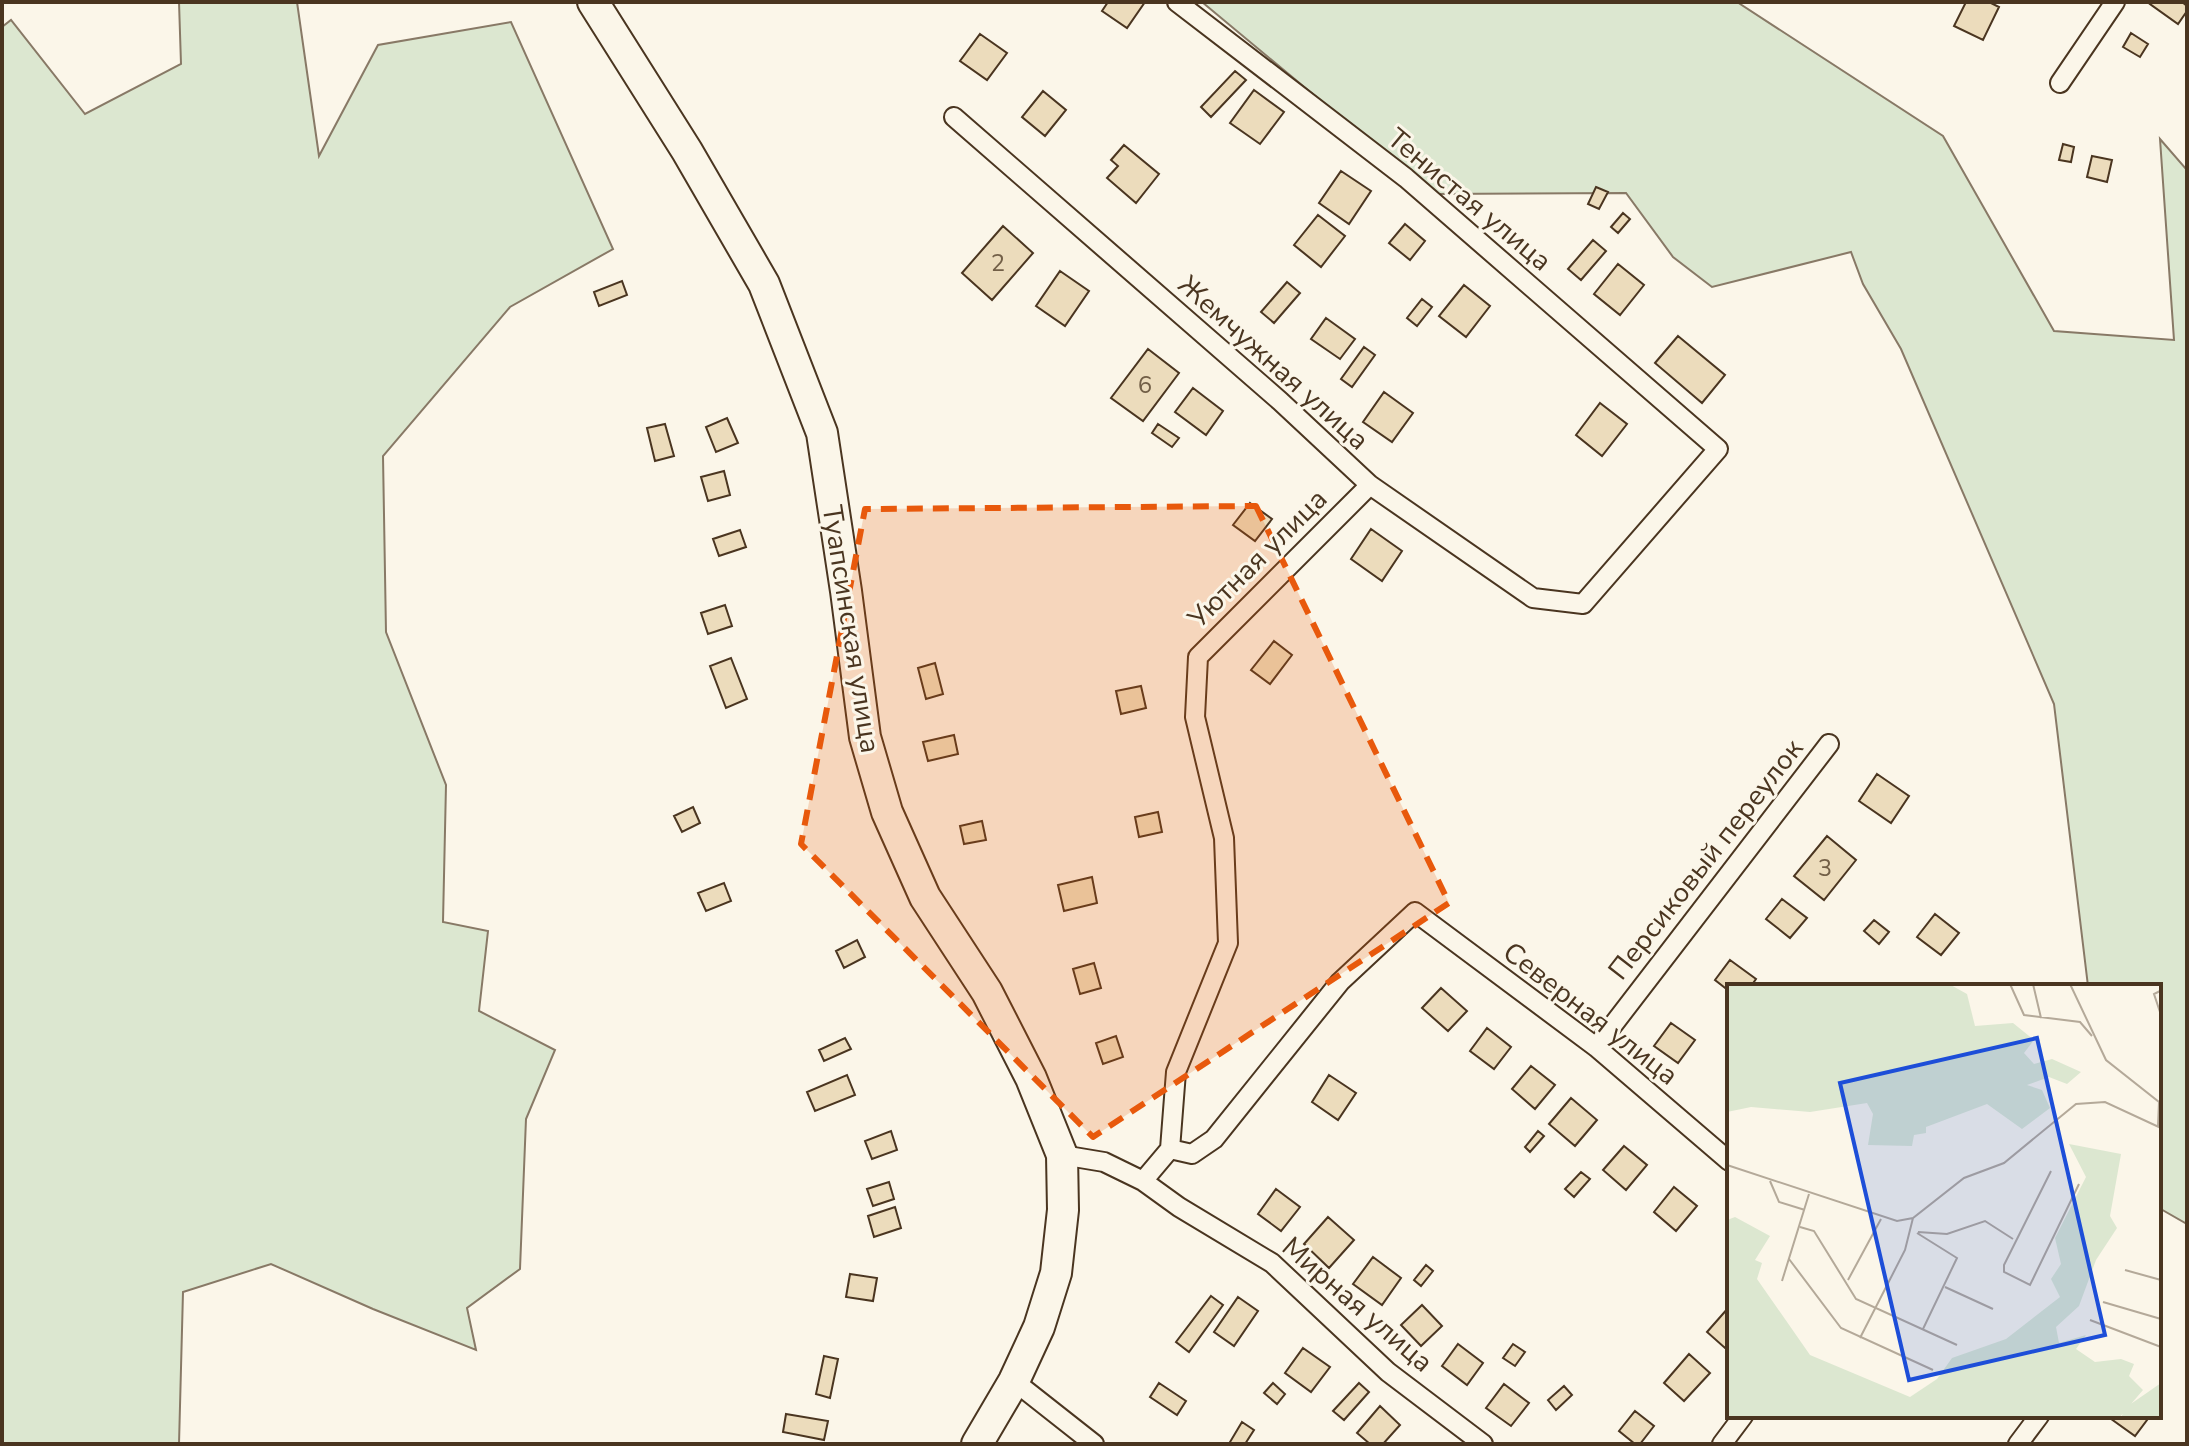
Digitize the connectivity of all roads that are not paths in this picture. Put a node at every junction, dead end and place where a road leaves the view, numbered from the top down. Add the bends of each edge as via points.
1 (593, 2) edge
2 (1177, 2) edge
3 (2115, 2) edge
4 (2060, 83) dead end
5 (954, 117) dead end
6 (1370, 485) junction
7 (1583, 604) joint
8 (1829, 744) dead end
9 (1596, 1047) junction
10 (1170, 1149) junction
11 (1062, 1155) junction
12 (1727, 1159) edge
13 (1143, 1181) junction
14 (1014, 1381) junction
15 (1742, 1418) edge
16 (2038, 1418) edge
17 (977, 1444) edge
18 (1094, 1444) edge
19 (1483, 1444) edge
20 (1722, 1444) edge
21 (2018, 1444) edge

1 - 11 main road, Туапсинская улица via 764,284 822,433 865,737 887,812 925,897 987,992 1031,1078
2 - 7 street, Тенистая улица via 1406,178 1718,449
3 - 4 street
5 - 6 street, Жемчужная улица
6 - 7 street, Жемчужная улица via 1533,598
6 - 10 street, Уютная улица via 1198,657 1195,717 1224,838 1228,943 1176,1072
8 - 9 street, Персиковый переулок
9 - 10 street, Северная улица via 1415,912 1340,982 1214,1139 1192,1154
9 - 12 street, Северная улица
10 - 13 street
11 - 13 street, Мирная улица via 1104,1162
11 - 14 main road, Туапсинская улица via 1056,1273
13 - 19 street, Мирная улица via 1272,1263 1388,1372
14 - 17 main road, Туапсинская улица
14 - 18 street
15 - 20 street
16 - 21 street

